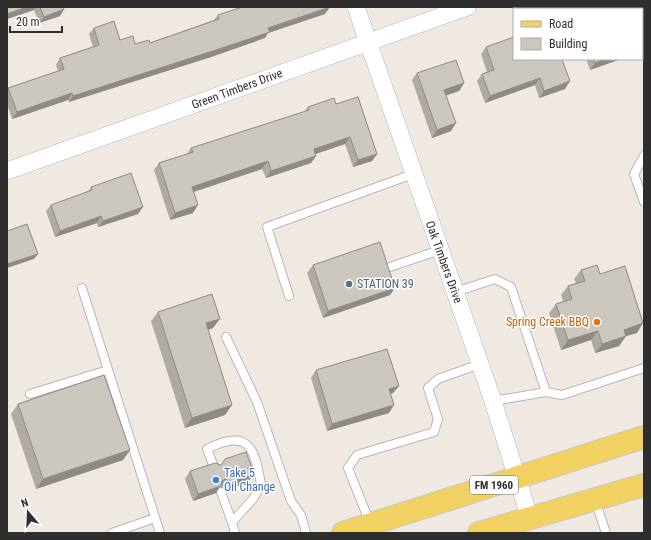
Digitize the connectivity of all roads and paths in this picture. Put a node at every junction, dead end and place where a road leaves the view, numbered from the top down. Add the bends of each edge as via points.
1 (356, 7) edge
2 (467, 7) edge
3 (367, 42) junction
4 (644, 156) edge
5 (7, 171) edge
6 (413, 174) junction
7 (644, 202) edge
8 (440, 250) junction
9 (390, 267) edge
10 (82, 288) dead end
11 (455, 292) junction
12 (289, 296) dead end
13 (226, 337) dead end
14 (480, 364) junction
15 (644, 368) edge
16 (108, 370) junction
17 (546, 392) junction
18 (30, 394) dead end
19 (493, 401) junction
20 (644, 437) edge
21 (214, 467) edge
22 (517, 478) junction
23 (644, 484) edge
24 (221, 492) edge
25 (595, 500) junction
26 (155, 518) junction
27 (530, 519) junction
28 (232, 522) junction
29 (370, 524) junction
30 (112, 533) edge
31 (160, 533) edge
32 (235, 533) edge
33 (306, 533) edge
34 (343, 533) edge
35 (480, 533) edge
36 (606, 533) edge

1 - 3 street, Oak Timbers Drive
2 - 3 street, Green Timbers Drive
3 - 5 street, Green Timbers Drive
3 - 6 street, Oak Timbers Drive
4 - 7 lane via 634,174
6 - 8 street, Oak Timbers Drive
6 - 12 lane via 267,227
8 - 9 lane
8 - 11 street, Oak Timbers Drive
10 - 16 lane
11 - 14 street, Oak Timbers Drive
11 - 17 lane via 494,279 511,287
13 - 33 lane via 256,402 291,501 302,515
14 - 19 street, Oak Timbers Drive
14 - 29 lane via 438,379 428,388 438,419 434,432 357,455 348,468
15 - 17 lane via 562,395
16 - 18 lane
16 - 26 lane
17 - 19 lane
19 - 22 street, Oak Timbers Drive
20 - 22 main road, FM 1960 / FM 1960
21 - 28 lane via 207,449 221,442 237,440 248,444 254,453 261,485 253,499
22 - 27 street, Oak Timbers Drive
22 - 29 main road, FM 1960 / FM 1960
23 - 25 main road
24 - 28 lane
25 - 27 main road
25 - 36 lane
26 - 30 lane
26 - 31 lane
27 - 35 main road
28 - 32 lane
29 - 34 main road, FM 1960 / FM 1960

